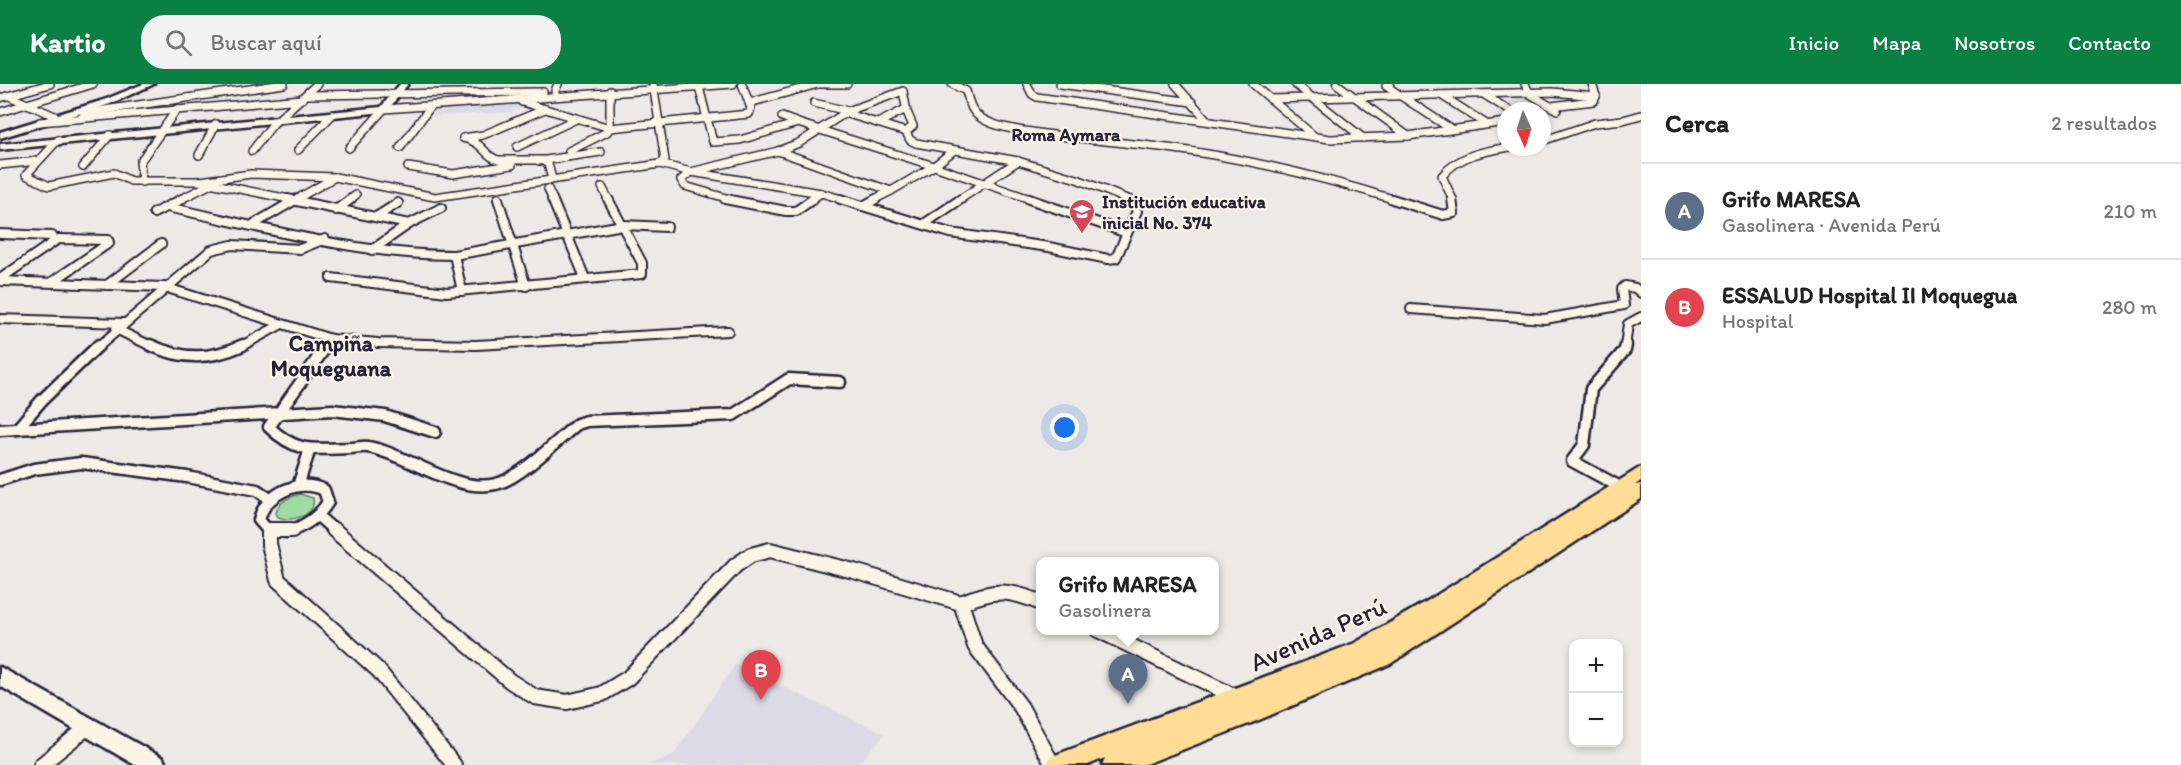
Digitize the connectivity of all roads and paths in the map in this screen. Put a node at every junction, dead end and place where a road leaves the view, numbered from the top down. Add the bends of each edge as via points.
1 (50, 84) edge
2 (93, 84) edge
3 (150, 84) edge
4 (284, 84) edge
5 (317, 84) edge
6 (404, 84) edge
7 (558, 84) edge
8 (733, 84) edge
9 (742, 84) edge
10 (815, 84) edge
11 (847, 84) edge
12 (890, 84) edge
13 (952, 84) edge
14 (1027, 84) edge
15 (1037, 84) edge
16 (1060, 84) edge
17 (1175, 84) edge
18 (1253, 84) edge
19 (1295, 84) edge
20 (1337, 84) edge
21 (1390, 84) edge
22 (1525, 84) edge
23 (1548, 84) edge
24 (1592, 84) edge
25 (654, 87) edge
26 (699, 87) junction
27 (1108, 87) edge
28 (1444, 87) dead end
29 (30, 90) junction
30 (903, 91) junction
31 (502, 92) junction
32 (555, 92) junction
33 (610, 92) junction
34 (1552, 92) junction
35 (0, 94) edge
36 (395, 94) junction
37 (1441, 94) junction
38 (1455, 94) junction
39 (1483, 94) junction
40 (1530, 94) junction
41 (9, 96) junction
42 (1399, 96) junction
43 (1596, 96) junction
44 (304, 97) junction
45 (1037, 97) junction
46 (1355, 97) junction
47 (0, 98) edge
48 (184, 98) junction
49 (1313, 98) junction
50 (1270, 99) junction
51 (513, 100) junction
52 (1192, 102) junction
53 (30, 103) junction
54 (749, 103) junction
55 (814, 103) dead end
56 (1497, 103) edge
57 (431, 106) junction
58 (1100, 106) junction
59 (384, 109) junction
60 (545, 109) junction
61 (904, 110) junction
62 (176, 111) junction
63 (0, 112) edge
64 (846, 112) junction
65 (332, 115) junction
66 (1641, 115) edge
67 (62, 116) junction
68 (707, 117) junction
69 (782, 117) dead end
70 (576, 119) junction
71 (279, 120) junction
72 (1208, 121) junction
73 (40, 122) junction
74 (659, 122) junction
75 (798, 123) junction
76 (878, 123) junction
77 (1497, 123) edge
78 (216, 124) junction
79 (1486, 124) junction
80 (610, 128) junction
81 (819, 129) junction
82 (1451, 129) junction
83 (163, 130) junction
84 (906, 132) junction
85 (0, 135) edge
86 (110, 135) junction
87 (1314, 136) junction
88 (1408, 136) junction
89 (1363, 138) junction
90 (1551, 138) edge
91 (58, 140) junction
92 (0, 147) edge
93 (518, 147) dead end
94 (349, 148) dead end
95 (400, 148) dead end
96 (298, 150) dead end
97 (1497, 150) edge
98 (252, 151) dead end
99 (569, 151) dead end
100 (778, 151) junction
101 (953, 151) junction
102 (601, 152) dead end
103 (199, 155) dead end
104 (542, 160) junction
105 (38, 161) junction
106 (1018, 161) junction
107 (660, 164) junction
108 (0, 165) edge
109 (934, 166) junction
110 (82, 167) dead end
111 (408, 167) dead end
112 (691, 172) junction
113 (335, 177) junction
114 (552, 179) junction
115 (200, 181) junction
116 (142, 182) junction
117 (211, 184) junction
118 (985, 185) junction
119 (602, 187) dead end
120 (548, 189) dead end
121 (891, 191) junction
122 (821, 193) junction
123 (357, 195) dead end
124 (498, 198) dead end
125 (294, 202) junction
126 (398, 202) dead end
127 (863, 206) junction
128 (167, 207) junction
129 (441, 208) dead end
130 (336, 210) junction
131 (154, 213) dead end
132 (376, 217) junction
133 (254, 224) junction
134 (409, 224) junction
135 (924, 224) junction
136 (623, 225) junction
137 (667, 227) dead end
138 (1127, 233) junction
139 (4, 234) edge
140 (569, 234) junction
141 (52, 236) dead end
142 (325, 239) junction
143 (0, 240) edge
144 (161, 244) dead end
145 (513, 244) junction
146 (372, 250) junction
147 (454, 255) junction
148 (331, 278) dead end
149 (585, 278) junction
150 (0, 280) edge
151 (51, 282) junction
152 (107, 285) junction
153 (526, 286) junction
154 (164, 287) junction
155 (462, 291) junction
156 (1641, 293) edge
157 (1411, 309) dead end
158 (1641, 317) edge
159 (0, 319) edge
160 (280, 325) junction
161 (119, 326) junction
162 (728, 331) dead end
163 (331, 339) junction
164 (840, 382) dead end
165 (278, 412) junction
166 (17, 429) junction
167 (0, 430) edge
168 (435, 432) dead end
169 (309, 452) junction
170 (1641, 473) edge
171 (0, 480) edge
172 (298, 486) junction
173 (1620, 487) junction
174 (1641, 490) edge
175 (270, 499) junction
176 (319, 517) junction
177 (269, 530) junction
178 (1036, 601) edge
179 (961, 603) junction
180 (1108, 635) edge
181 (0, 676) edge
182 (1245, 706) junction
183 (89, 726) junction
184 (41, 765) edge
185 (155, 765) edge
186 (454, 765) edge
187 (1056, 765) edge
188 (1114, 765) edge

1 - 29 street
2 - 53 street
3 - 67 street
4 - 48 street
5 - 44 street
6 - 36 street
7 - 32 street
8 - 26 street
9 - 54 street
10 - 11 street
10 - 54 street
12 - 30 street
13 - 97 street via 966,92 971,108 980,118 1008,128 1161,147 1261,165 1371,192 1443,215 1455,210 1442,176 1447,169 1476,154
14 - 45 street
15 - 45 street
16 - 27 street
17 - 52 street
18 - 50 street
19 - 49 street
20 - 46 street
21 - 42 street via 1386,86
22 - 40 street
23 - 34 street
24 - 43 street
25 - 26 street
25 - 33 street
25 - 74 street
26 - 68 street
27 - 52 street
27 - 58 street
28 - 38 street
29 - 35 street
29 - 41 street
30 - 61 street
30 - 64 street
31 - 32 street
31 - 36 street
31 - 51 street
32 - 33 street
33 - 51 street
33 - 80 street
34 - 40 street
34 - 43 street
36 - 44 street
36 - 59 street
37 - 38 street
37 - 42 street
37 - 79 street
38 - 39 street
39 - 40 street
39 - 56 street
40 - 43 street via 1554,108 1594,101
41 - 47 street
41 - 53 street
42 - 46 street
42 - 82 street
44 - 62 street
44 - 71 street
45 - 58 street
46 - 49 street
46 - 88 street
48 - 62 street
48 - 67 street
49 - 50 street
49 - 89 street
50 - 87 street
51 - 57 street
51 - 60 street
52 - 72 street
53 - 63 street
53 - 67 street
54 - 68 street via 749,114
55 - 64 street
57 - 59 street
57 - 95 street
58 - 72 street
59 - 65 street
59 - 94 street
60 - 70 street
60 - 104 street via 483,135 463,138 477,141 491,158 498,160
61 - 76 street
61 - 84 street via 913,126
62 - 73 street
62 - 83 street
64 - 76 street
64 - 81 street
65 - 71 street
65 - 96 street
66 - 90 street via 1594,123
67 - 73 street
68 - 74 street
68 - 75 street via 713,142 717,143 740,141
69 - 75 street
70 - 80 street
70 - 93 street
71 - 78 street
71 - 98 street
72 - 87 street
73 - 85 street
74 - 80 street
74 - 107 street via 665,160
75 - 81 street
76 - 84 street
77 - 79 street
78 - 83 street
78 - 103 street
79 - 82 street
80 - 99 street
81 - 100 street via 800,143
81 - 109 street
82 - 88 street
83 - 86 street
83 - 116 street via 140,162
84 - 101 street via 916,143
86 - 91 street
86 - 110 street
87 - 89 street
88 - 89 street
91 - 92 street
91 - 105 street
100 - 112 street
100 - 121 street
101 - 106 street
101 - 109 street
102 - 104 street
104 - 111 street via 453,174
104 - 114 street via 548,164
105 - 108 street
105 - 116 street via 26,176 49,186 114,173
106 - 118 street
106 - 138 street via 1133,202 1137,211
107 - 112 street
107 - 114 street
109 - 118 street
109 - 121 street
112 - 122 street
112 - 122 street via 681,180 685,186 765,208 796,211
113 - 114 street via 435,197
113 - 115 street via 251,174
113 - 125 street
115 - 116 street
115 - 117 street
117 - 125 street
117 - 128 street
118 - 135 street
118 - 138 street
119 - 136 street
120 - 140 street
121 - 127 street
122 - 127 street
123 - 130 street
124 - 145 street
125 - 130 street
125 - 133 street
126 - 132 street
127 - 135 street
128 - 131 street
128 - 133 street
129 - 134 street
130 - 132 street
132 - 134 street
133 - 142 street
134 - 146 street
135 - 138 street via 950,233 1108,259 1116,258
136 - 137 street
136 - 140 street
136 - 149 street via 642,263 642,274
139 - 141 street
139 - 143 street
140 - 145 street
140 - 149 street
142 - 146 street
142 - 154 street via 300,249 240,245 211,250
144 - 152 street
145 - 147 street
145 - 153 street
146 - 147 street
147 - 155 street
148 - 155 street
149 - 153 street
150 - 151 street
150 - 151 street via 58,239 109,242
151 - 152 street
152 - 154 street
153 - 155 street
154 - 160 street
154 - 161 street
156 - 157 street via 1630,286 1623,287 1624,305 1545,319
158 - 173 street via 1628,324 1625,350 1591,389 1584,445 1572,461
159 - 161 street
160 - 161 street via 218,356 172,354
160 - 163 street
161 - 166 street
162 - 163 street via 476,345
163 - 165 street
164 - 169 street via 798,378 783,381 733,414 587,421 577,424 496,485 477,485 419,468 369,447
165 - 166 street
165 - 168 street via 332,410 380,414
165 - 169 street via 269,427 280,439
166 - 167 street
169 - 172 street
170 - 173 main road, Avenida Perú
171 - 175 street via 34,469 81,463 222,483 256,490
172 - 175 street
172 - 176 street via 318,487 328,495
173 - 182 main road, Avenida Perú via 1363,649
174 - 182 main road, Avenida Perú via 1382,658
175 - 177 street via 259,520
176 - 177 street via 294,530
176 - 179 street via 510,681 535,697 567,702 602,694 628,678 736,565 751,555 770,550
177 - 186 street via 278,580 378,670
178 - 179 street via 1018,592 1001,591
179 - 187 street via 975,646 1021,707
180 - 182 street
181 - 183 street
182 - 187 main road, Avenida Perú
182 - 188 main road, Avenida Perú
183 - 184 street
183 - 185 street

